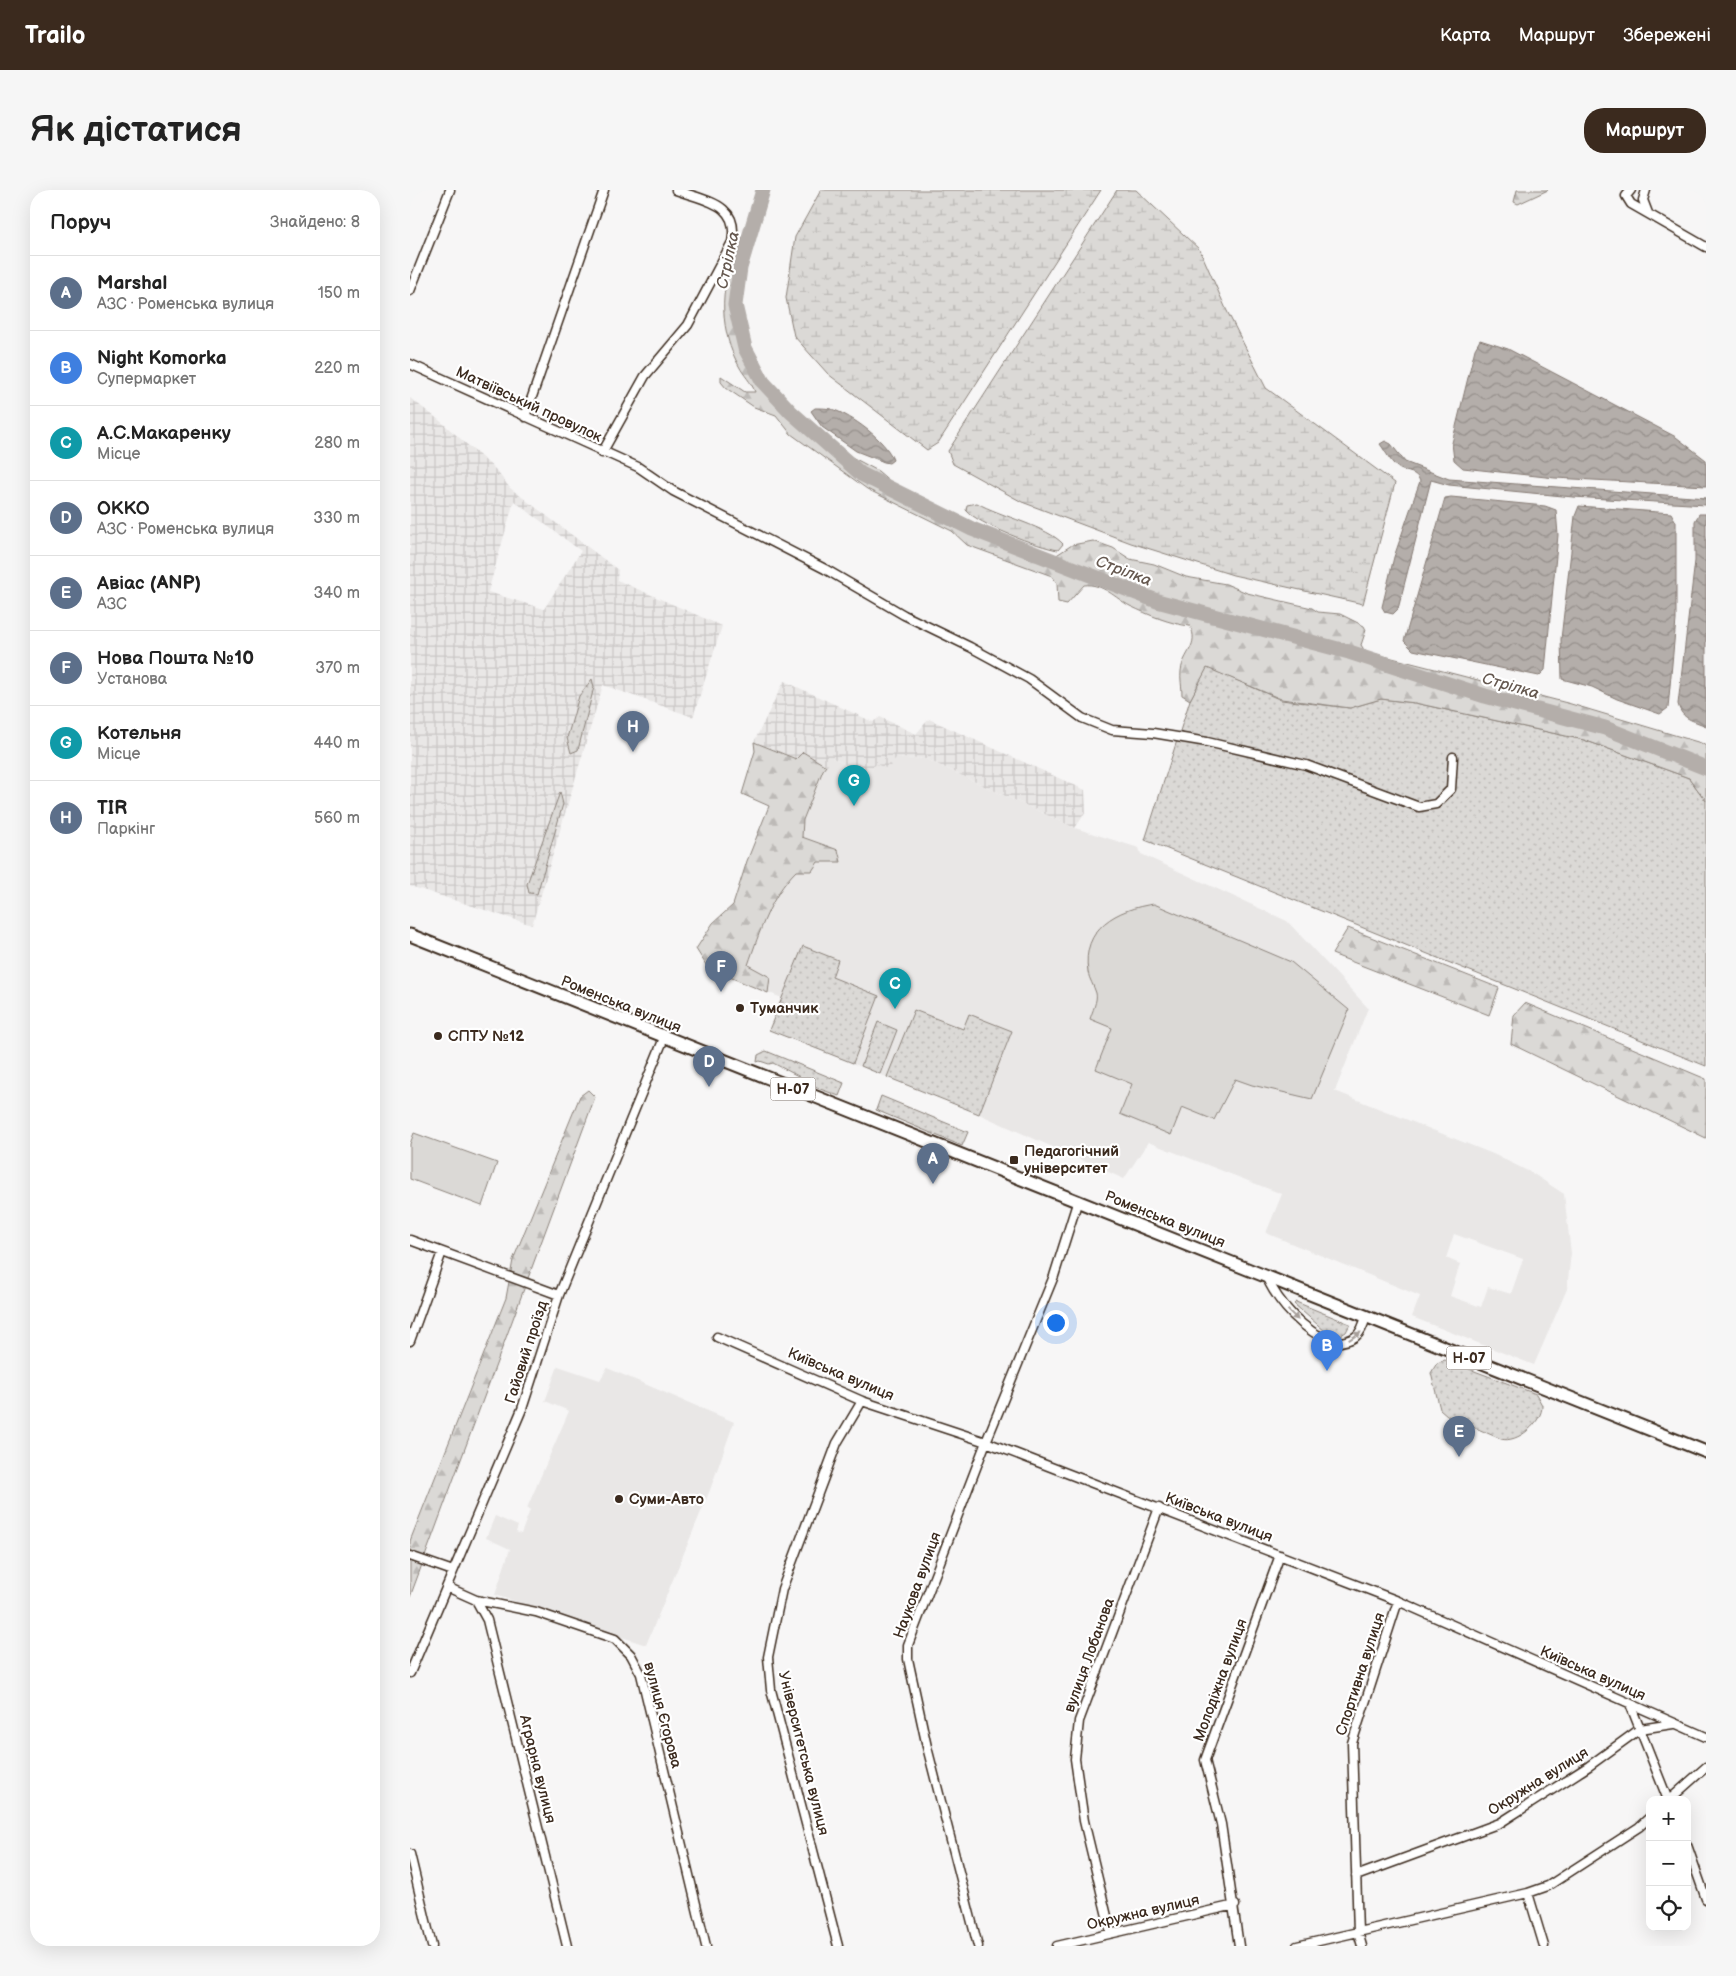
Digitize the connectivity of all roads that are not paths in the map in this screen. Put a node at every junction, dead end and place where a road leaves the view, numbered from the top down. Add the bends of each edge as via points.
1 (450, 190) edge
2 (604, 190) edge
3 (676, 190) edge
4 (1646, 190) edge
5 (1628, 193) edge
6 (1648, 213) junction
7 (1706, 247) edge
8 (410, 291) edge
9 (410, 364) edge
10 (525, 417) junction
11 (602, 452) junction
12 (1453, 758) dead end
13 (410, 935) edge
14 (664, 1038) junction
15 (1078, 1200) junction
16 (410, 1240) edge
17 (442, 1252) junction
18 (1266, 1276) junction
19 (559, 1294) junction
20 (1366, 1316) junction
21 (717, 1337) dead end
22 (410, 1341) edge
23 (862, 1401) junction
24 (986, 1442) junction
25 (1706, 1452) edge
26 (1158, 1508) junction
27 (1280, 1555) junction
28 (410, 1556) edge
29 (453, 1571) junction
30 (447, 1587) junction
31 (476, 1600) junction
32 (1398, 1601) junction
33 (410, 1673) edge
34 (1630, 1704) junction
35 (1673, 1724) junction
36 (1640, 1729) junction
37 (1706, 1738) edge
38 (1706, 1767) edge
39 (1667, 1796) edge
40 (1673, 1796) edge
41 (1646, 1821) edge
42 (410, 1854) edge
43 (1691, 1856) edge
44 (1356, 1876) junction
45 (1528, 1893) junction
46 (1706, 1899) edge
47 (1235, 1905) junction
48 (1358, 1932) junction
49 (1111, 1933) junction
50 (432, 1946) edge
51 (567, 1946) edge
52 (706, 1946) edge
53 (838, 1946) edge
54 (978, 1946) edge
55 (1057, 1946) edge
56 (1239, 1946) edge
57 (1297, 1946) edge
58 (1362, 1946) edge
59 (1544, 1946) edge

1 - 8 street
2 - 10 street
3 - 11 street via 726,209 732,218 732,242 688,325 645,376
4 - 6 street via 1643,200
5 - 6 street via 1631,204
6 - 7 street
9 - 10 street, Матвіївський провулок
10 - 11 street, Матвіївський провулок
11 - 12 street, Матвіївський провулок via 638,468 673,491 1020,674 1082,718 1112,730 1207,742 1306,765 1419,807 1436,804 1450,789
13 - 14 main road, Роменська вулиця / Н-07
14 - 15 main road, Роменська вулиця / Н-07
14 - 19 street, Гайовий проїзд
15 - 18 main road, Роменська вулиця / Н-07
15 - 24 street, Наукова вулиця via 1054,1276
16 - 17 street
17 - 19 street
17 - 22 street
18 - 20 main road, Роменська вулиця / Н-07
18 -> 20 street via 1272,1291 1294,1316 1333,1343 1354,1338 1362,1331
19 - 29 street, Гайовий проїзд via 522,1409
20 - 25 main road, Роменська вулиця / Н-07
21 - 23 street, Київська вулиця
23 - 24 street, Київська вулиця
23 - 53 street, Університетська вулиця via 836,1443 807,1519 782,1589 768,1657 771,1690
24 - 26 street, Київська вулиця
24 - 54 street, Наукова вулиця via 913,1631 908,1659
26 - 27 street, Київська вулиця
26 - 49 street, вулиця Лобанова via 1079,1721 1075,1759 1083,1812
27 - 32 street, Київська вулиця
27 - 47 street, Молодіжна вулиця via 1205,1760 1221,1824
28 - 29 street
29 - 30 street, Гайовий проїзд
30 - 31 street, вулиця Єгорова
30 - 33 street, Гайовий проїзд
31 - 51 street, Аграрна вулиця via 487,1620
31 - 52 street, вулиця Єгорова via 536,1612 615,1639 631,1655 641,1674
32 - 34 street, Київська вулиця
32 - 44 street, Спортивна вулиця via 1352,1743
34 - 35 street, Київська вулиця
34 - 36 street
35 - 36 street, Окружна вулиця
35 - 37 street, Київська вулиця
36 - 39 street
36 - 44 street, Окружна вулиця via 1500,1823
38 - 40 street
41 - 45 street via 1548,1886
42 - 50 street
43 - 46 street
44 - 48 street, Спортивна вулиця
45 - 48 street
45 - 59 street
47 - 49 street, Окружна вулиця
47 - 56 street, Молодіжна вулиця
48 - 57 street
48 - 58 street, Спортивна вулиця
49 - 55 street, Окружна вулиця

